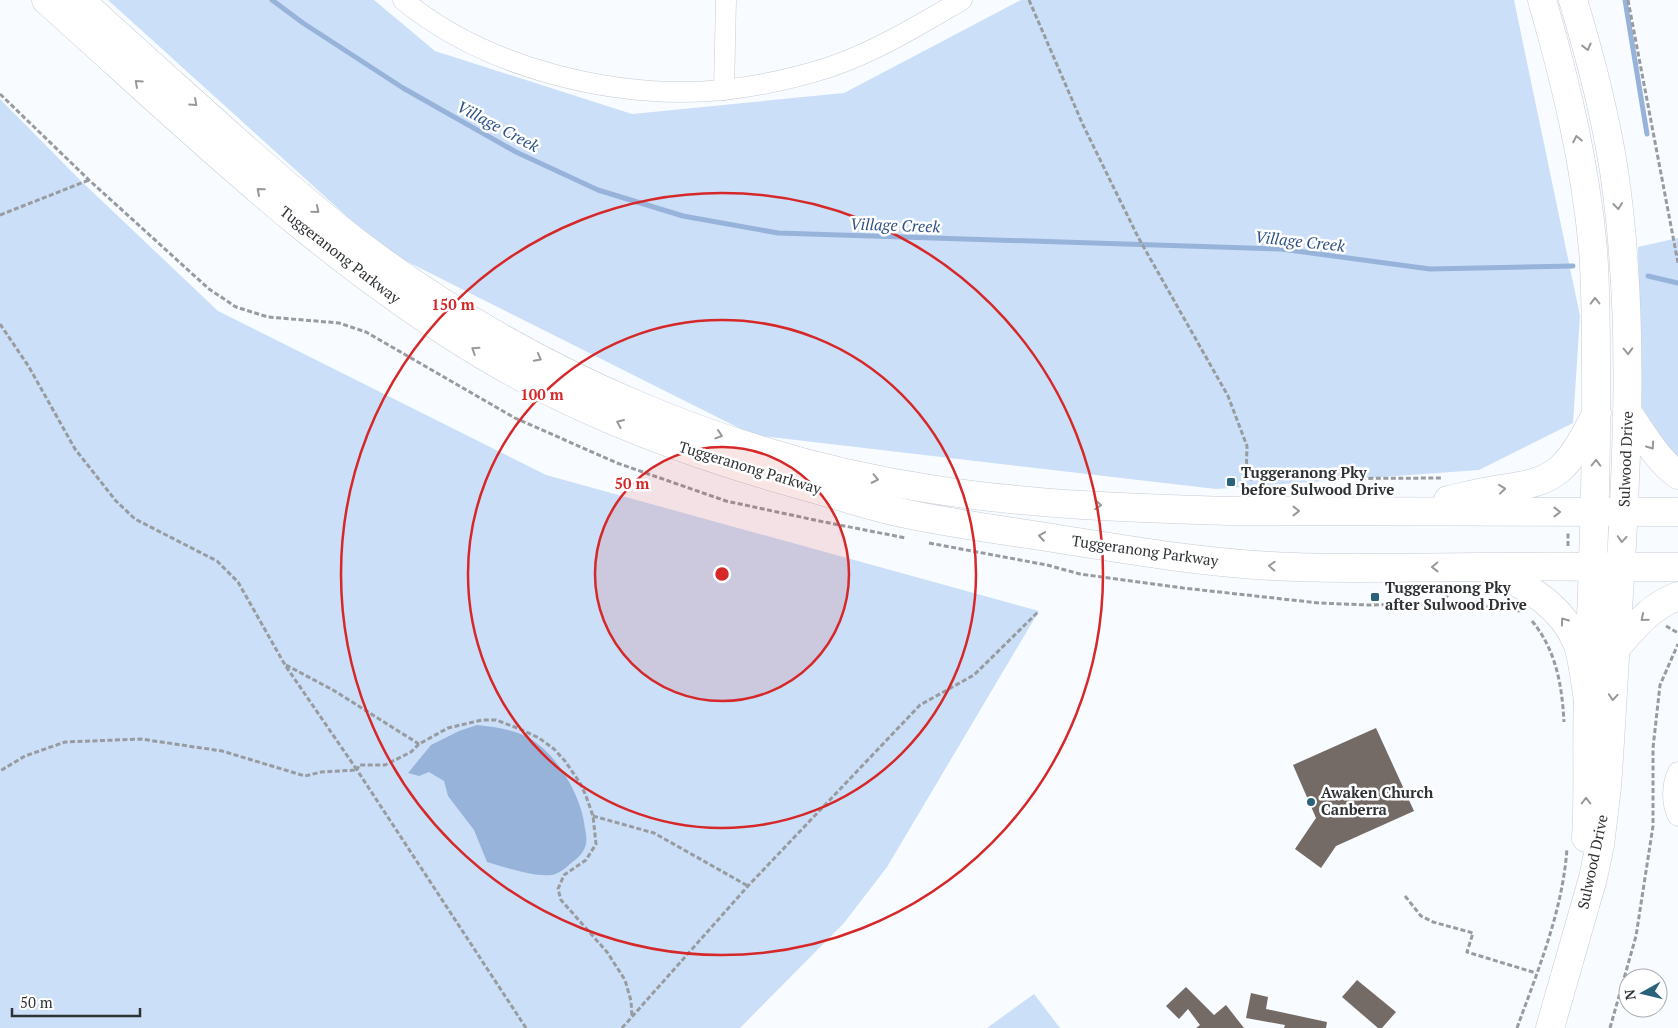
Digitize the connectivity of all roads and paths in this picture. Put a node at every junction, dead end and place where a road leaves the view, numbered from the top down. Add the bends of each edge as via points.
1 (46, 0) edge
2 (80, 0) edge
3 (403, 0) edge
4 (726, 0) edge
5 (962, 0) edge
6 (1029, 0) edge
7 (1542, 0) edge
8 (1573, 0) edge
9 (1628, 0) edge
10 (724, 90) junction
11 (89, 180) dead end
12 (0, 215) edge
13 (1678, 263) edge
14 (0, 324) edge
15 (1597, 413) junction
16 (1628, 413) junction
17 (1678, 475) edge
18 (1445, 478) dead end
19 (1403, 510) junction
20 (1624, 511) junction
21 (1582, 512) junction
22 (1678, 512) edge
23 (1483, 566) junction
24 (1568, 567) junction
25 (1607, 567) junction
26 (1678, 568) edge
27 (1678, 596) edge
28 (1039, 611) dead end
29 (1530, 618) dead end
30 (1666, 627) dead end
31 (1678, 633) edge
32 (1678, 644) edge
33 (1616, 648) junction
34 (285, 665) junction
35 (1588, 700) junction
36 (1564, 728) dead end
37 (419, 744) junction
38 (357, 770) junction
39 (0, 771) edge
40 (1678, 772) edge
41 (593, 816) junction
42 (1678, 816) edge
43 (1568, 844) dead end
44 (748, 886) junction
45 (1405, 896) dead end
46 (1581, 919) junction
47 (1536, 973) junction
48 (632, 1017) junction
49 (526, 1028) edge
50 (622, 1028) edge
51 (1517, 1028) edge
52 (1550, 1028) edge
53 (1610, 1028) edge

23 -> 1 main road, Tuggeranong Parkway via 1347,569 1268,566 1113,548 889,510 753,472 664,442 535,384 395,299 329,250 259,191
2 -> 19 main road, Tuggeranong Parkway via 272,173 365,249 506,341 559,370 636,405 815,465 935,490 997,498 1159,509
3 - 10 street via 435,23 481,48 531,68 584,82 639,89
4 - 10 street
5 - 10 street via 854,58 778,81
6 - 18 path via 1083,125 1138,237 1228,396 1247,446 1246,480
15 -> 7 main road, Sulwood Drive via 1593,250 1587,200 1566,82
8 -> 16 main road, Sulwood Drive via 1596,83 1614,171 1627,315
9 - 13 path
11 - 12 path
14 - 34 path via 74,450 116,501 136,518 217,561 238,582
19 -> 15 main road via 1543,480 1571,457
21 -> 15 main road, Sulwood Drive
16 -> 17 main road via 1661,459
16 - 20 main road, Sulwood Drive
19 -> 21 main road, Tuggeranong Parkway
20 - 21 main road, Tuggeranong Parkway
20 - 22 main road, Tuggeranong Parkway
20 -> 25 main road, Sulwood Drive
21 - 24 path
21 - 25 main road, Sulwood Drive
23 - 24 main road, Tuggeranong Parkway
35 -> 23 main road via 1578,644 1561,616 1525,586
24 - 25 main road, Tuggeranong Parkway
25 - 26 main road, Tuggeranong Parkway
25 - 33 main road, Sulwood Drive
25 - 35 main road, Sulwood Drive
27 -> 33 main road via 1640,620
28 - 44 path via 974,675 920,705
29 - 36 path via 1548,644 1555,662 1561,685
30 - 31 path
32 - 53 path via 1660,685 1653,748 1653,826 1636,936
33 -> 46 main road, Sulwood Drive via 1603,821 1593,878
34 - 37 path via 333,690
34 - 38 path
46 -> 35 main road, Sulwood Drive
37 - 38 path via 411,752 385,765 359,764
37 - 41 path via 448,728 482,720 496,720 514,726 539,738 566,761 580,783
38 - 39 path via 305,776 222,751 142,739 65,742 25,756
38 - 49 path
40 - 42 street via 1673,792
41 - 44 path via 654,833
41 - 48 path via 596,844 586,860 564,875 558,889 561,900 607,952 625,980
43 - 47 path via 1557,908
44 - 48 path
45 - 47 path via 1420,916 1473,933 1467,952
46 - 52 main road, Sulwood Drive
47 - 51 path
48 - 50 path

